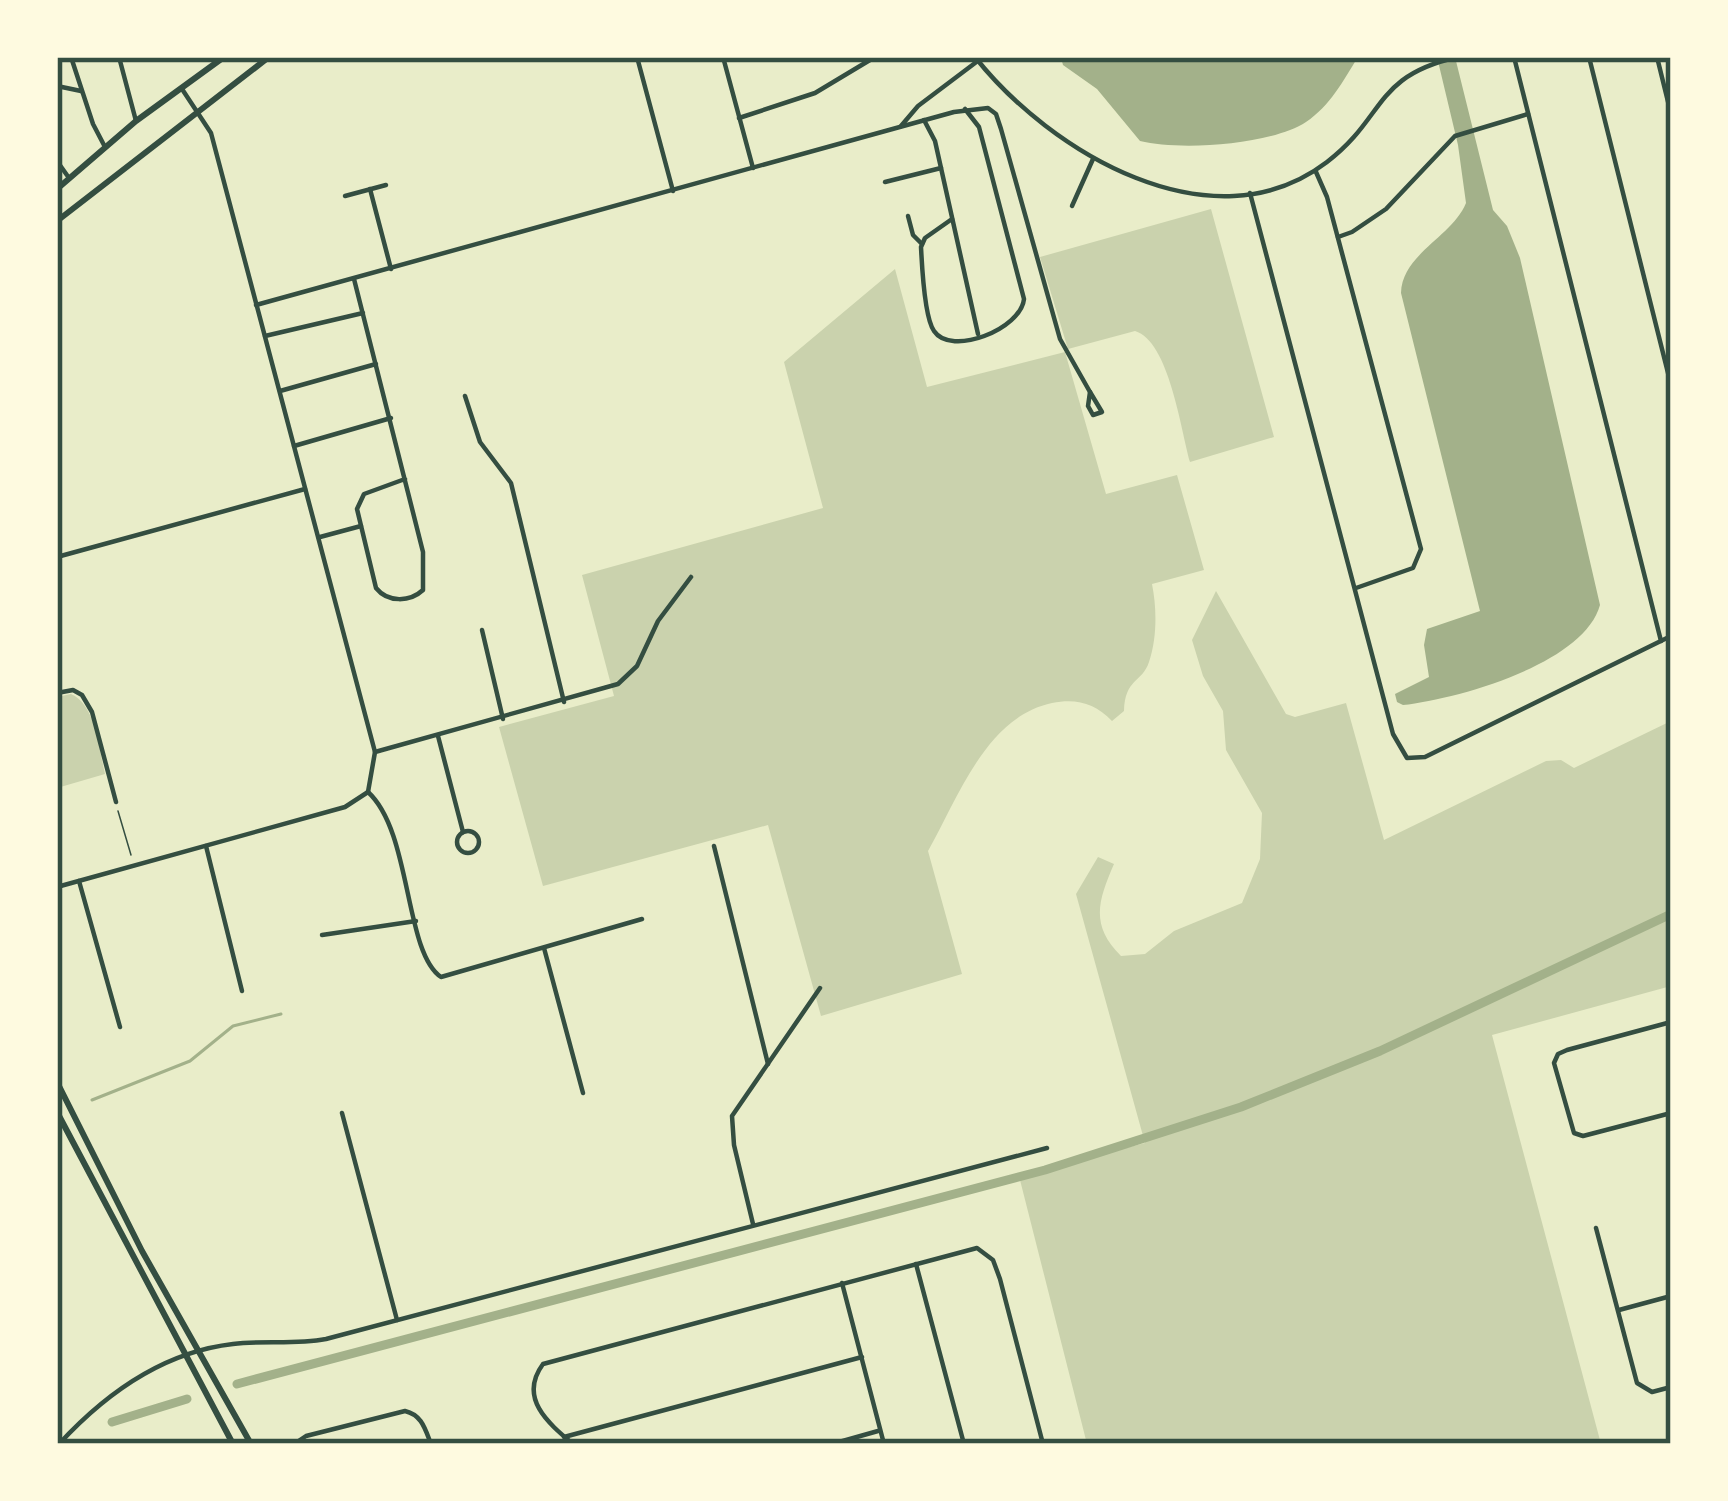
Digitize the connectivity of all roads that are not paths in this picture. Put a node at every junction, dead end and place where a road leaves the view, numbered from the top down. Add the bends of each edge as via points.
1 (70, 57) edge
2 (118, 57) edge
3 (224, 57) edge
4 (269, 57) edge
5 (638, 57) edge
6 (723, 57) edge
7 (875, 57) edge
8 (1459, 57) edge
9 (1514, 57) edge
10 (1589, 57) edge
11 (1657, 57) edge
12 (979, 58) edge
13 (57, 86) edge
14 (182, 88) junction
15 (81, 91) junction
16 (965, 109) junction
17 (199, 111) junction
18 (1528, 114) junction
19 (1671, 114) edge
20 (740, 118) junction
21 (924, 120) junction
22 (136, 121) junction
23 (901, 126) junction
24 (104, 147) junction
25 (1093, 159) junction
26 (57, 161) edge
27 (753, 168) junction
28 (941, 168) junction
29 (1315, 170) junction
30 (69, 178) junction
31 (885, 182) dead end
32 (386, 185) dead end
33 (57, 189) edge
34 (370, 190) junction
35 (673, 191) junction
36 (1250, 194) junction
37 (346, 196) dead end
38 (1072, 206) dead end
39 (908, 216) dead end
40 (952, 219) junction
41 (57, 221) edge
42 (1338, 237) junction
43 (922, 244) junction
44 (391, 269) junction
45 (354, 280) junction
46 (256, 305) junction
47 (363, 313) junction
48 (265, 336) junction
49 (979, 337) junction
50 (376, 364) junction
51 (1671, 385) edge
52 (280, 391) junction
53 (1090, 392) dead end
54 (465, 396) dead end
55 (391, 418) junction
56 (294, 446) junction
57 (405, 479) junction
58 (305, 489) junction
59 (361, 526) junction
60 (318, 538) junction
61 (57, 556) edge
62 (691, 578) dead end
63 (1356, 588) junction
64 (482, 630) dead end
65 (1671, 636) edge
66 (1661, 640) junction
67 (57, 693) edge
68 (564, 702) junction
69 (502, 719) junction
70 (438, 736) junction
71 (375, 752) junction
72 (368, 792) junction
73 (116, 802) road end
74 (463, 832) dead end
75 (206, 846) junction
76 (714, 846) dead end
77 (79, 881) junction
78 (57, 887) edge
79 (642, 919) dead end
80 (416, 920) junction
81 (322, 934) dead end
82 (544, 947) junction
83 (820, 988) dead end
84 (242, 992) dead end
85 (1671, 1022) edge
86 (120, 1027) dead end
87 (768, 1064) junction
88 (57, 1082) edge
89 (583, 1093) dead end
90 (57, 1112) edge
91 (341, 1113) dead end
92 (1671, 1113) edge
93 (67, 1132) junction
94 (57, 1142) edge
95 (1047, 1148) dead end
96 (753, 1224) junction
97 (1596, 1228) dead end
98 (916, 1263) junction
99 (842, 1283) junction
100 (1671, 1296) edge
101 (1619, 1310) junction
102 (397, 1321) junction
103 (198, 1353) junction
104 (185, 1358) junction
105 (862, 1358) junction
106 (1671, 1388) edge
107 (881, 1430) junction
108 (564, 1437) junction
109 (59, 1444) edge
110 (233, 1444) edge
111 (250, 1444) edge
112 (294, 1444) edge
113 (431, 1444) edge
114 (573, 1444) edge
115 (832, 1444) edge
116 (884, 1444) edge
117 (964, 1444) edge
118 (1043, 1444) edge

1 - 15 street
2 - 22 street
3 - 14 main road
4 - 17 main road
5 - 35 street
6 - 20 street
7 - 20 street via 815,93
8 - 29 street via 1407,74
9 - 18 street
10 - 51 street
11 - 19 street
12 - 23 street
12 - 25 street via 1016,105
13 - 15 street
14 - 17 street
14 - 22 main road
15 - 24 street
16 - 21 street
16 - 49 street via 979,127 1023,308
16 - 53 street via 995,114 1060,339
17 - 41 main road
17 - 46 street
18 - 42 street via 1455,136 1386,209
18 - 66 street
20 - 27 street
21 - 23 street
21 - 28 street
22 - 24 main road
23 - 27 street
24 - 30 main road
25 - 36 street via 1154,184
25 - 38 street
26 - 30 street
27 - 35 street
28 - 31 street
28 - 40 street
29 - 36 street
29 - 42 street
30 - 33 main road
32 - 34 street
34 - 37 street
34 - 44 street
35 - 44 street
36 - 63 street
39 - 43 street
40 - 43 street
40 - 49 street
42 - 63 street via 1421,549 1404,574
43 - 49 street via 931,325 944,340
44 - 45 street
45 - 46 street
45 - 47 street
46 - 48 street
47 - 48 street
47 - 50 street
48 - 52 street
50 - 52 street
50 - 55 street
52 - 56 street
54 - 68 street via 480,442 511,483
55 - 56 street
55 - 57 street
56 - 58 street
57 - 59 street via 359,499
57 - 59 street via 425,562 418,595 380,593
58 - 60 street
58 - 61 street
59 - 60 street
60 - 71 street
62 - 68 street via 628,678
63 - 66 street via 1396,747 1407,758 1424,758
64 - 69 street
65 - 66 street
67 - 73 street via 74,690 88,703
68 - 69 street
69 - 70 street
70 - 71 street
70 - 74 street
71 - 72 street
72 - 75 street via 345,807
72 - 80 street via 396,845
75 - 77 street
75 - 84 street
76 - 87 street
77 - 78 street
77 - 86 street
79 - 82 street
80 - 81 street
80 - 82 street via 428,964 441,977
82 - 89 street
83 - 87 street
85 - 92 street via 1567,1050 1554,1063 1574,1133
87 - 96 street via 732,1116
88 - 103 main road
90 - 93 main road
91 - 102 street
93 - 94 street
93 - 104 main road
95 - 96 street
96 - 102 street
97 - 101 street
98 - 99 street
98 - 117 street
98 - 118 street via 977,1248 993,1260
99 - 105 street
99 - 108 street via 543,1364 534,1380 537,1407
100 - 101 street
101 - 106 street via 1637,1383 1652,1392
102 - 103 street via 313,1342
103 - 104 street
103 - 111 main road
104 - 109 street via 118,1389
104 - 110 main road
105 - 107 street
105 - 108 street
107 - 115 street
107 - 116 street
108 - 114 street
112 - 113 street via 405,1411 421,1420

